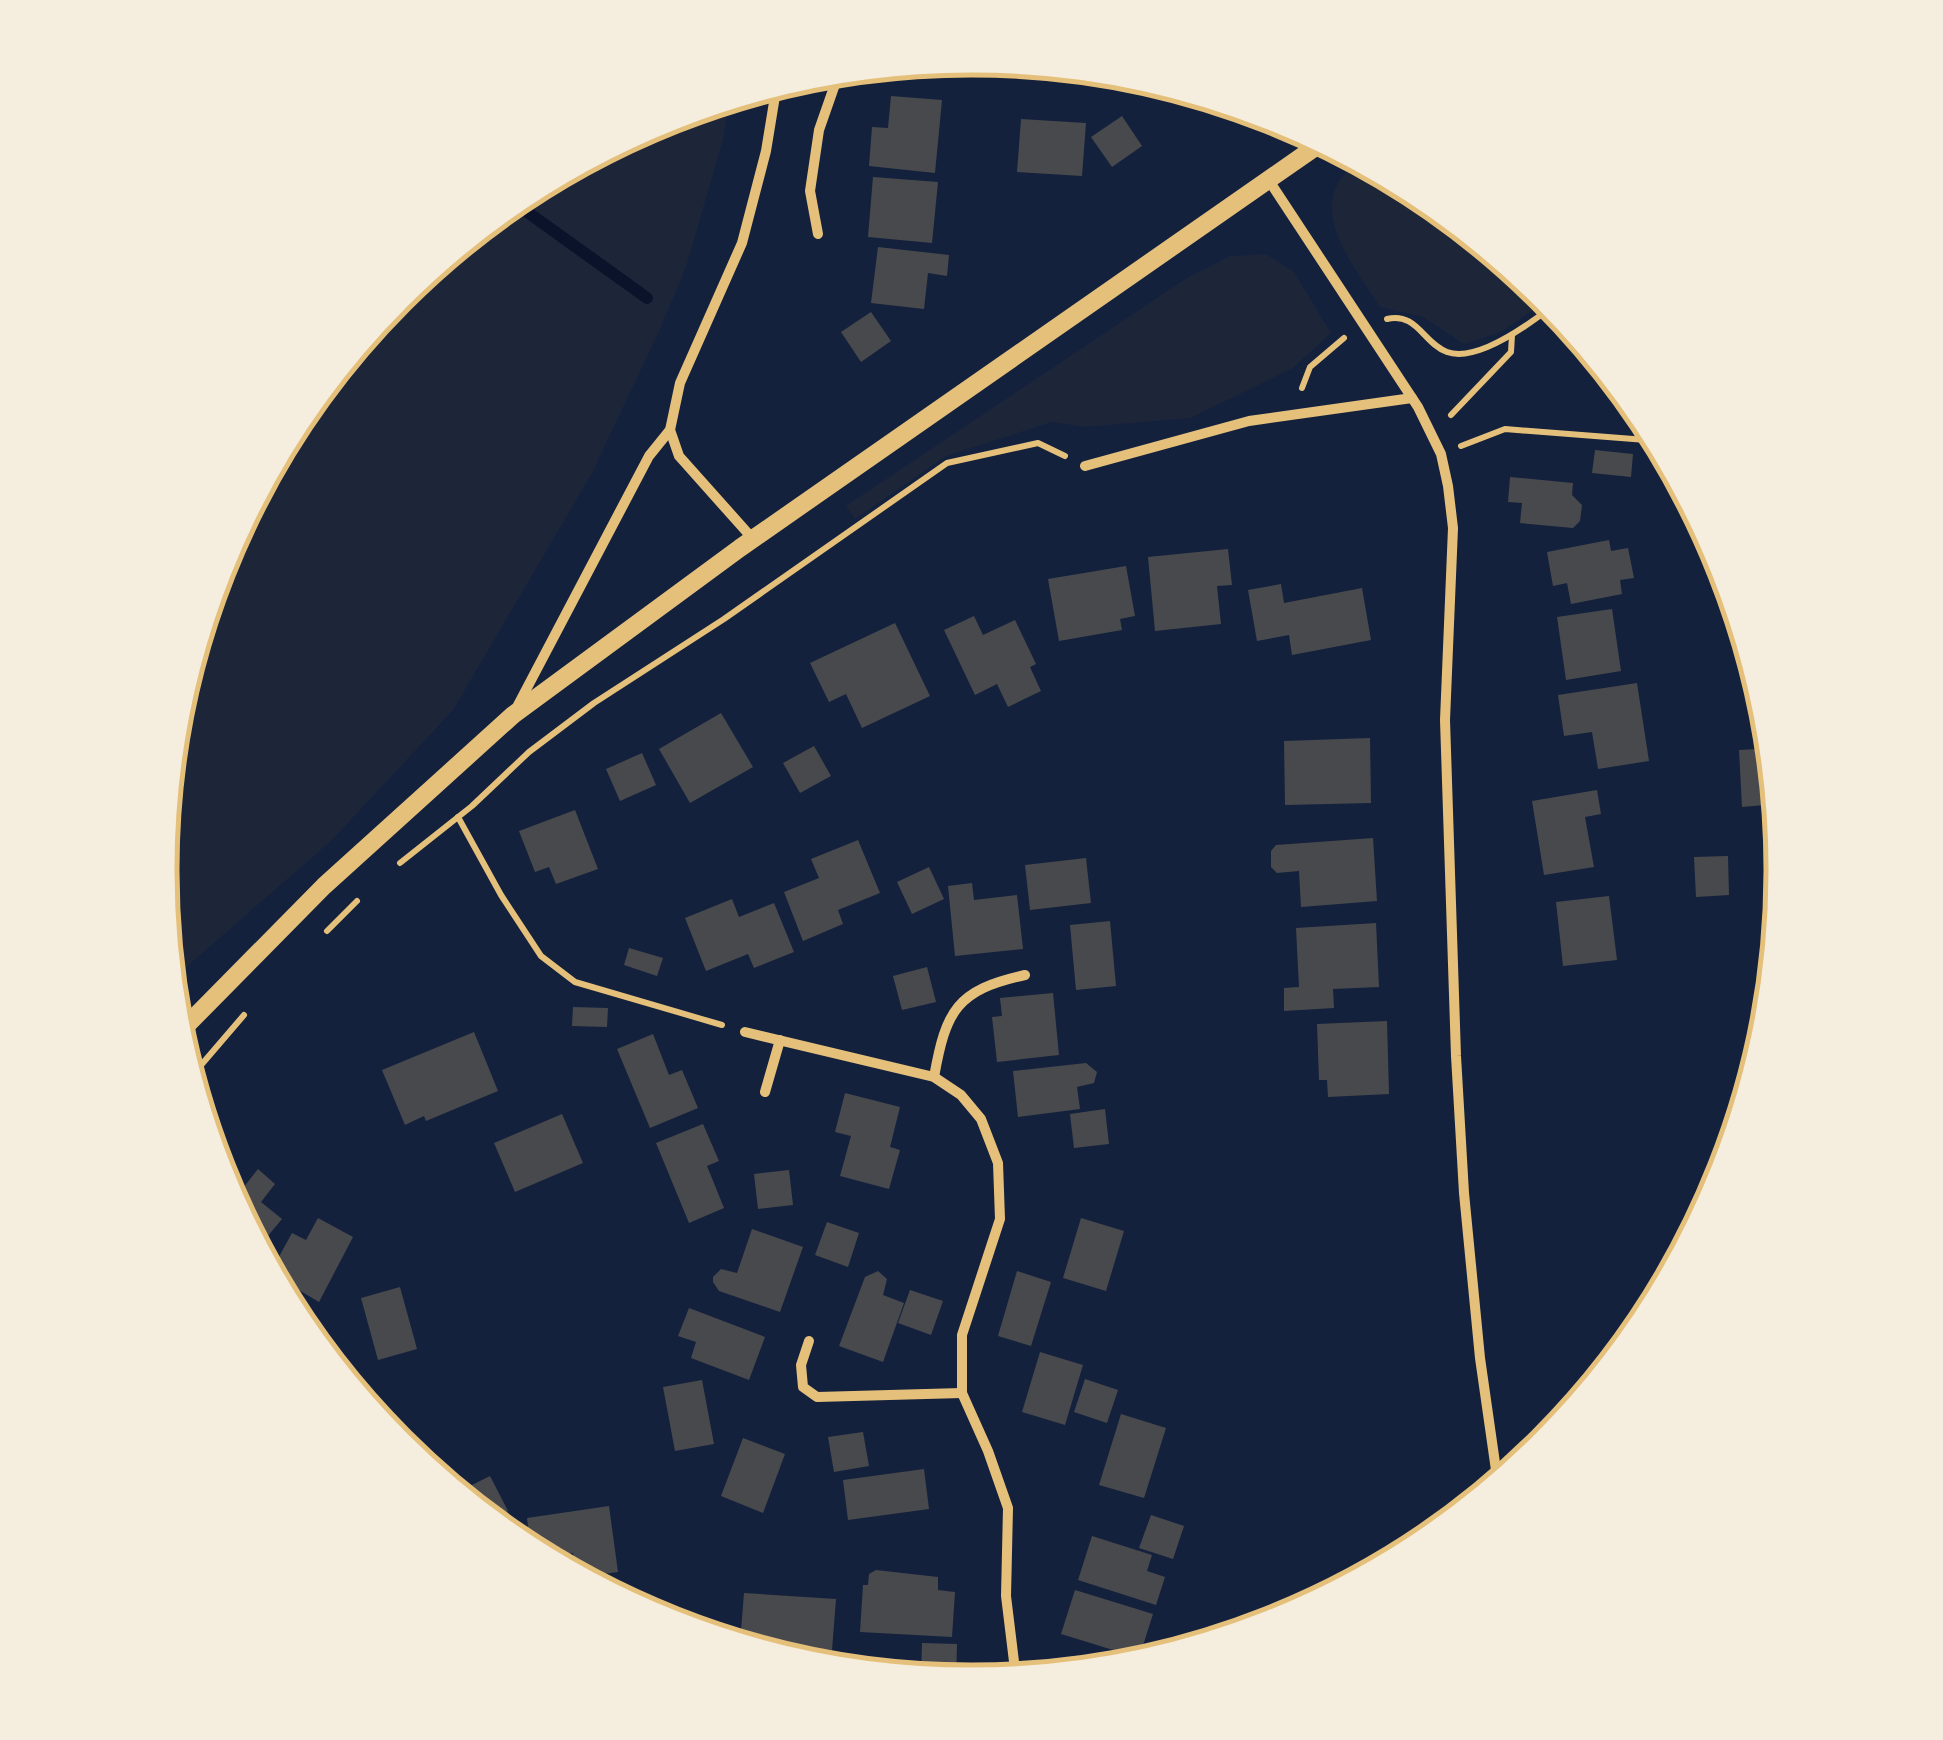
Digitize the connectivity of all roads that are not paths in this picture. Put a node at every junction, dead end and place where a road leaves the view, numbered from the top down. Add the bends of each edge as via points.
1 (834, 87) edge
2 (775, 100) edge
3 (1309, 151) edge
4 (1267, 178) junction
5 (818, 234) dead end
6 (1412, 398) junction
7 (670, 430) junction
8 (1085, 466) road end
9 (753, 539) junction
10 (513, 715) junction
11 (1024, 975) dead end
12 (191, 1021) edge
13 (744, 1032) road end
14 (780, 1040) junction
15 (934, 1077) junction
16 (765, 1092) dead end
17 (809, 1341) dead end
18 (962, 1392) junction
19 (1496, 1468) edge
20 (1014, 1663) edge

1 - 5 street via 810,191
2 - 7 street via 742,244 680,383
3 - 4 street
4 - 6 street
4 - 9 street
6 - 8 street via 1249,422
6 - 19 street via 1441,454 1452,528 1445,720 1464,1193
7 - 9 street via 679,456
7 - 10 street via 649,456
9 - 10 street
10 - 12 street via 324,886
11 - 15 street via 990,982 963,999 942,1036
13 - 14 street
14 - 15 street
14 - 16 street
15 - 18 street via 981,1119 998,1163 1000,1219 962,1335
17 - 18 street via 803,1387 817,1397
18 - 20 street via 1008,1508 1006,1596

